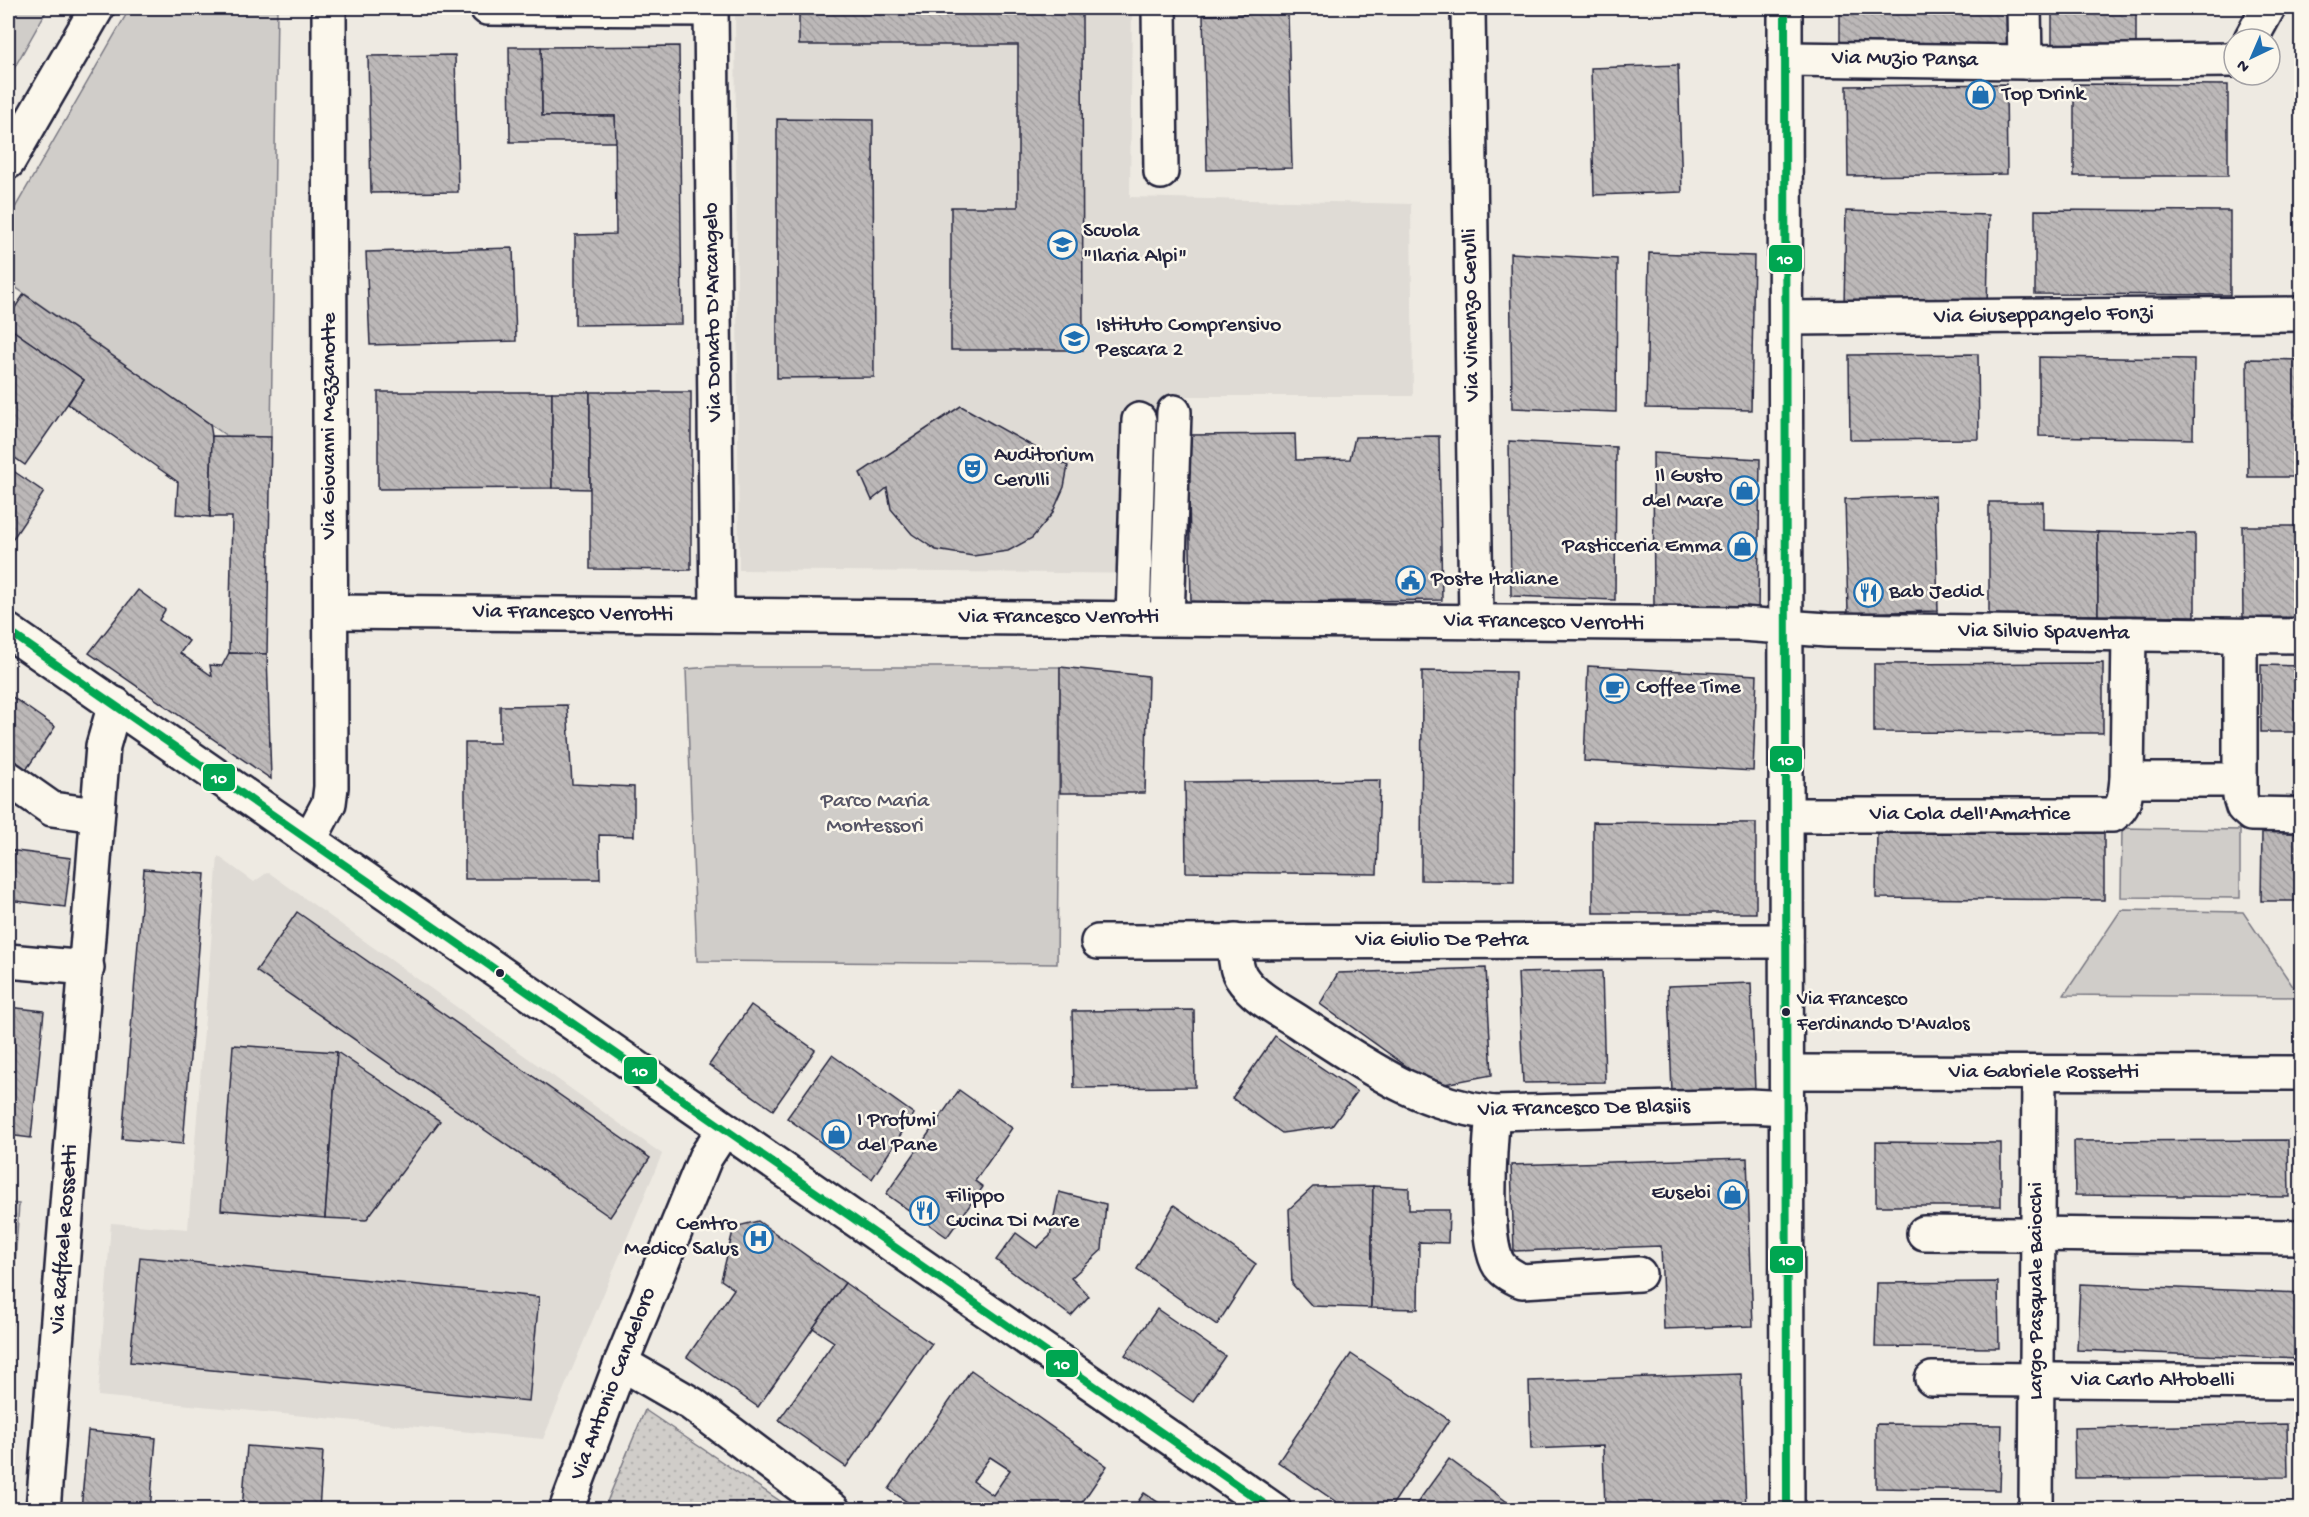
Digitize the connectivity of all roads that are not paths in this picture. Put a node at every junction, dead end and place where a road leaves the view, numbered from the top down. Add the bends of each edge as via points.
1 (97, 8) edge
2 (329, 8) edge
3 (488, 8) edge
4 (711, 8) edge
5 (1159, 8) edge
6 (1468, 8) edge
7 (1785, 8) edge
8 (2024, 8) edge
9 (2268, 8) edge
10 (2258, 27) edge
11 (1786, 58) junction
12 (2222, 60) edge
13 (2025, 62) junction
14 (8, 162) edge
15 (1161, 172) dead end
16 (2301, 314) edge
17 (1786, 318) junction
18 (1174, 412) dead end
19 (1139, 420) dead end
20 (331, 612) junction
21 (717, 615) junction
22 (1133, 619) junction
23 (1167, 619) junction
24 (1476, 622) junction
25 (1786, 628) junction
26 (8, 631) edge
27 (2129, 634) junction
28 (2240, 636) junction
29 (2301, 636) edge
30 (115, 704) junction
31 (8, 778) edge
32 (2127, 780) junction
33 (2240, 780) junction
34 (8, 805) edge
35 (52, 809) junction
36 (97, 815) junction
37 (1787, 815) junction
38 (2301, 815) edge
39 (310, 839) junction
40 (1234, 941) junction
41 (1786, 941) junction
42 (1098, 942) dead end
43 (8, 961) edge
44 (87, 968) junction
45 (1786, 1072) junction
46 (2039, 1073) junction
47 (2301, 1074) edge
48 (1787, 1108) junction
49 (1493, 1113) junction
50 (724, 1129) junction
51 (1924, 1233) dead end
52 (2037, 1235) junction
53 (2301, 1237) edge
54 (1639, 1274) dead end
55 (621, 1363) junction
56 (1932, 1379) dead end
57 (2036, 1380) junction
58 (2301, 1382) edge
59 (43, 1509) edge
60 (566, 1509) edge
61 (833, 1509) edge
62 (1274, 1509) edge
63 (1787, 1509) edge
64 (2036, 1509) edge

1 - 14 street
2 - 20 street, Via Giovanni Mezzanotte
3 - 4 street, Via Donato D'Arcangelo
4 - 21 street, Via Donato D'Arcangelo
5 - 15 street
6 - 24 street, Via Vincenzo Cerulli
7 - 11 street
8 - 13 street
9 - 10 street
11 - 13 street, Via Muzio Pansa
11 - 17 street
12 - 13 street, Via Muzio Pansa
16 - 17 street, Via Giuseppangelo Fonzi
17 - 25 street
18 - 23 street
19 - 22 street
20 - 21 street, Via Francesco Verrotti
20 - 39 street, Via Giovanni Mezzanotte via 332,787 329,803
21 - 22 street, Via Francesco Verrotti
22 - 23 street, Via Francesco Verrotti
23 - 24 street, Via Francesco Verrotti
24 - 25 street, Via Francesco Verrotti via 1742,624
25 - 27 street, Via Silvio Spaventa
25 - 37 street
26 - 30 street
27 - 28 street, Via Silvio Spaventa
27 - 32 street, Via Cola dell'Amatrice
28 - 29 street, Via Silvio Spaventa
28 - 33 street
30 - 36 street, Via Raffaele Rossetti via 103,746
30 - 39 street
31 - 35 street
32 - 33 street
32 - 37 street, Via Cola dell'Amatrice via 2124,800 2114,815
33 - 38 street via 2243,807 2251,814
34 - 35 street
35 - 36 street
36 - 44 street, Via Raffaele Rossetti
37 - 41 street
39 - 50 street
40 - 41 street, Via Giulio De Petra
40 - 42 street, Via Giulio De Petra
40 - 49 street, Via Francesco De Blasiis via 1241,977 1259,996 1390,1081 1464,1110
41 - 45 street
43 - 44 street
44 - 59 street, Via Raffaele Rossetti
45 - 46 street, Via Gabriele Rossetti
45 - 48 street
46 - 47 street, Via Gabriele Rossetti
46 - 52 street, Largo Pasquale Baiocchi
48 - 49 street, Via Francesco De Blasiis
48 - 63 street
49 - 54 street via 1489,1150 1491,1239 1499,1264 1508,1274 1522,1281
50 - 55 street, Via Antonio Candeloro via 705,1158
50 - 62 street
51 - 52 street
52 - 53 street
52 - 57 street, Largo Pasquale Baiocchi
55 - 60 street, Via Antonio Candeloro
55 - 61 street via 692,1404
56 - 57 street, Via Carlo Altobelli
57 - 58 street, Via Carlo Altobelli
57 - 64 street, Largo Pasquale Baiocchi

